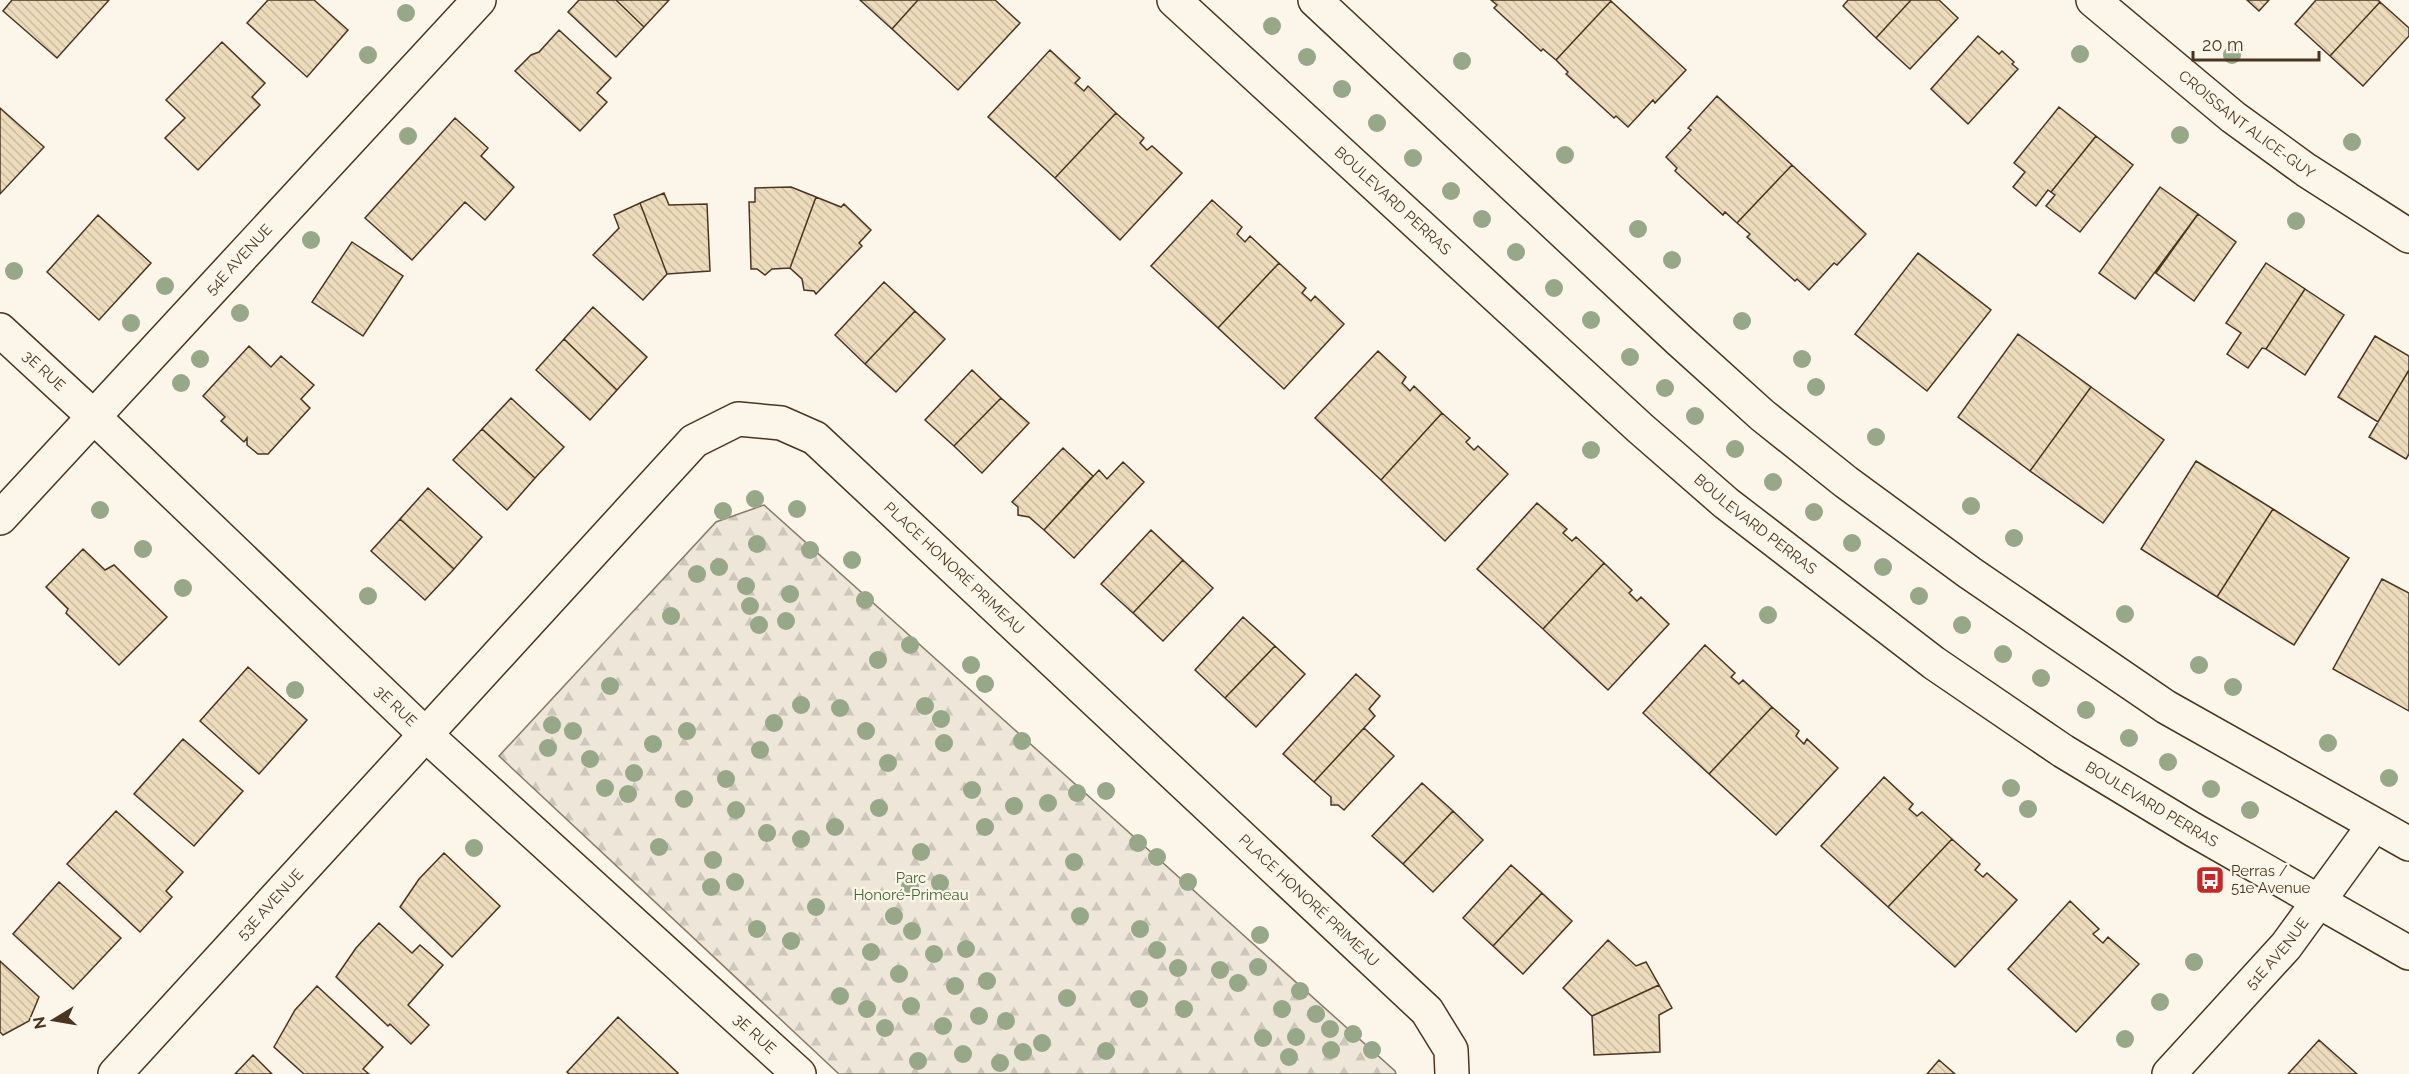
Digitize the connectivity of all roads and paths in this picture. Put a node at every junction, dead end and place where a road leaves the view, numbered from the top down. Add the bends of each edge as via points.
1 (479, 0) edge
2 (1174, 0) edge
3 (1316, 0) edge
4 (2093, 0) edge
5 (2409, 236) edge
6 (0, 330) edge
7 (93, 416) junction
8 (0, 518) edge
9 (426, 735) junction
10 (2374, 825) junction
11 (2409, 844) edge
12 (2320, 902) junction
13 (2409, 953) edge
14 (788, 1071) edge
15 (115, 1074) edge
16 (1452, 1074) edge
17 (2169, 1074) edge

1 - 7 street, 54E AVENUE
2 - 12 street, BOULEVARD PERRAS via 1726,503 1934,663 2064,751
3 - 10 street via 1679,340 1762,415 1846,482 1970,573 2166,707
4 - 5 street, CROISSANT ALICE-GUY via 2233,117 2306,170
6 - 7 street, 3E RUE
7 - 8 street, 54E AVENUE
7 - 9 street, 3E RUE
9 - 14 street, 3E RUE
9 - 15 street, 53E AVENUE
9 - 16 street, PLACE HONORÉ PRIMEAU via 694,441 738,419 781,423 815,438 1426,1011 1451,1050
10 - 11 street
10 - 12 street, 51E AVENUE
12 - 13 street, BOULEVARD PERRAS
12 - 17 street, 51E AVENUE via 2281,952

